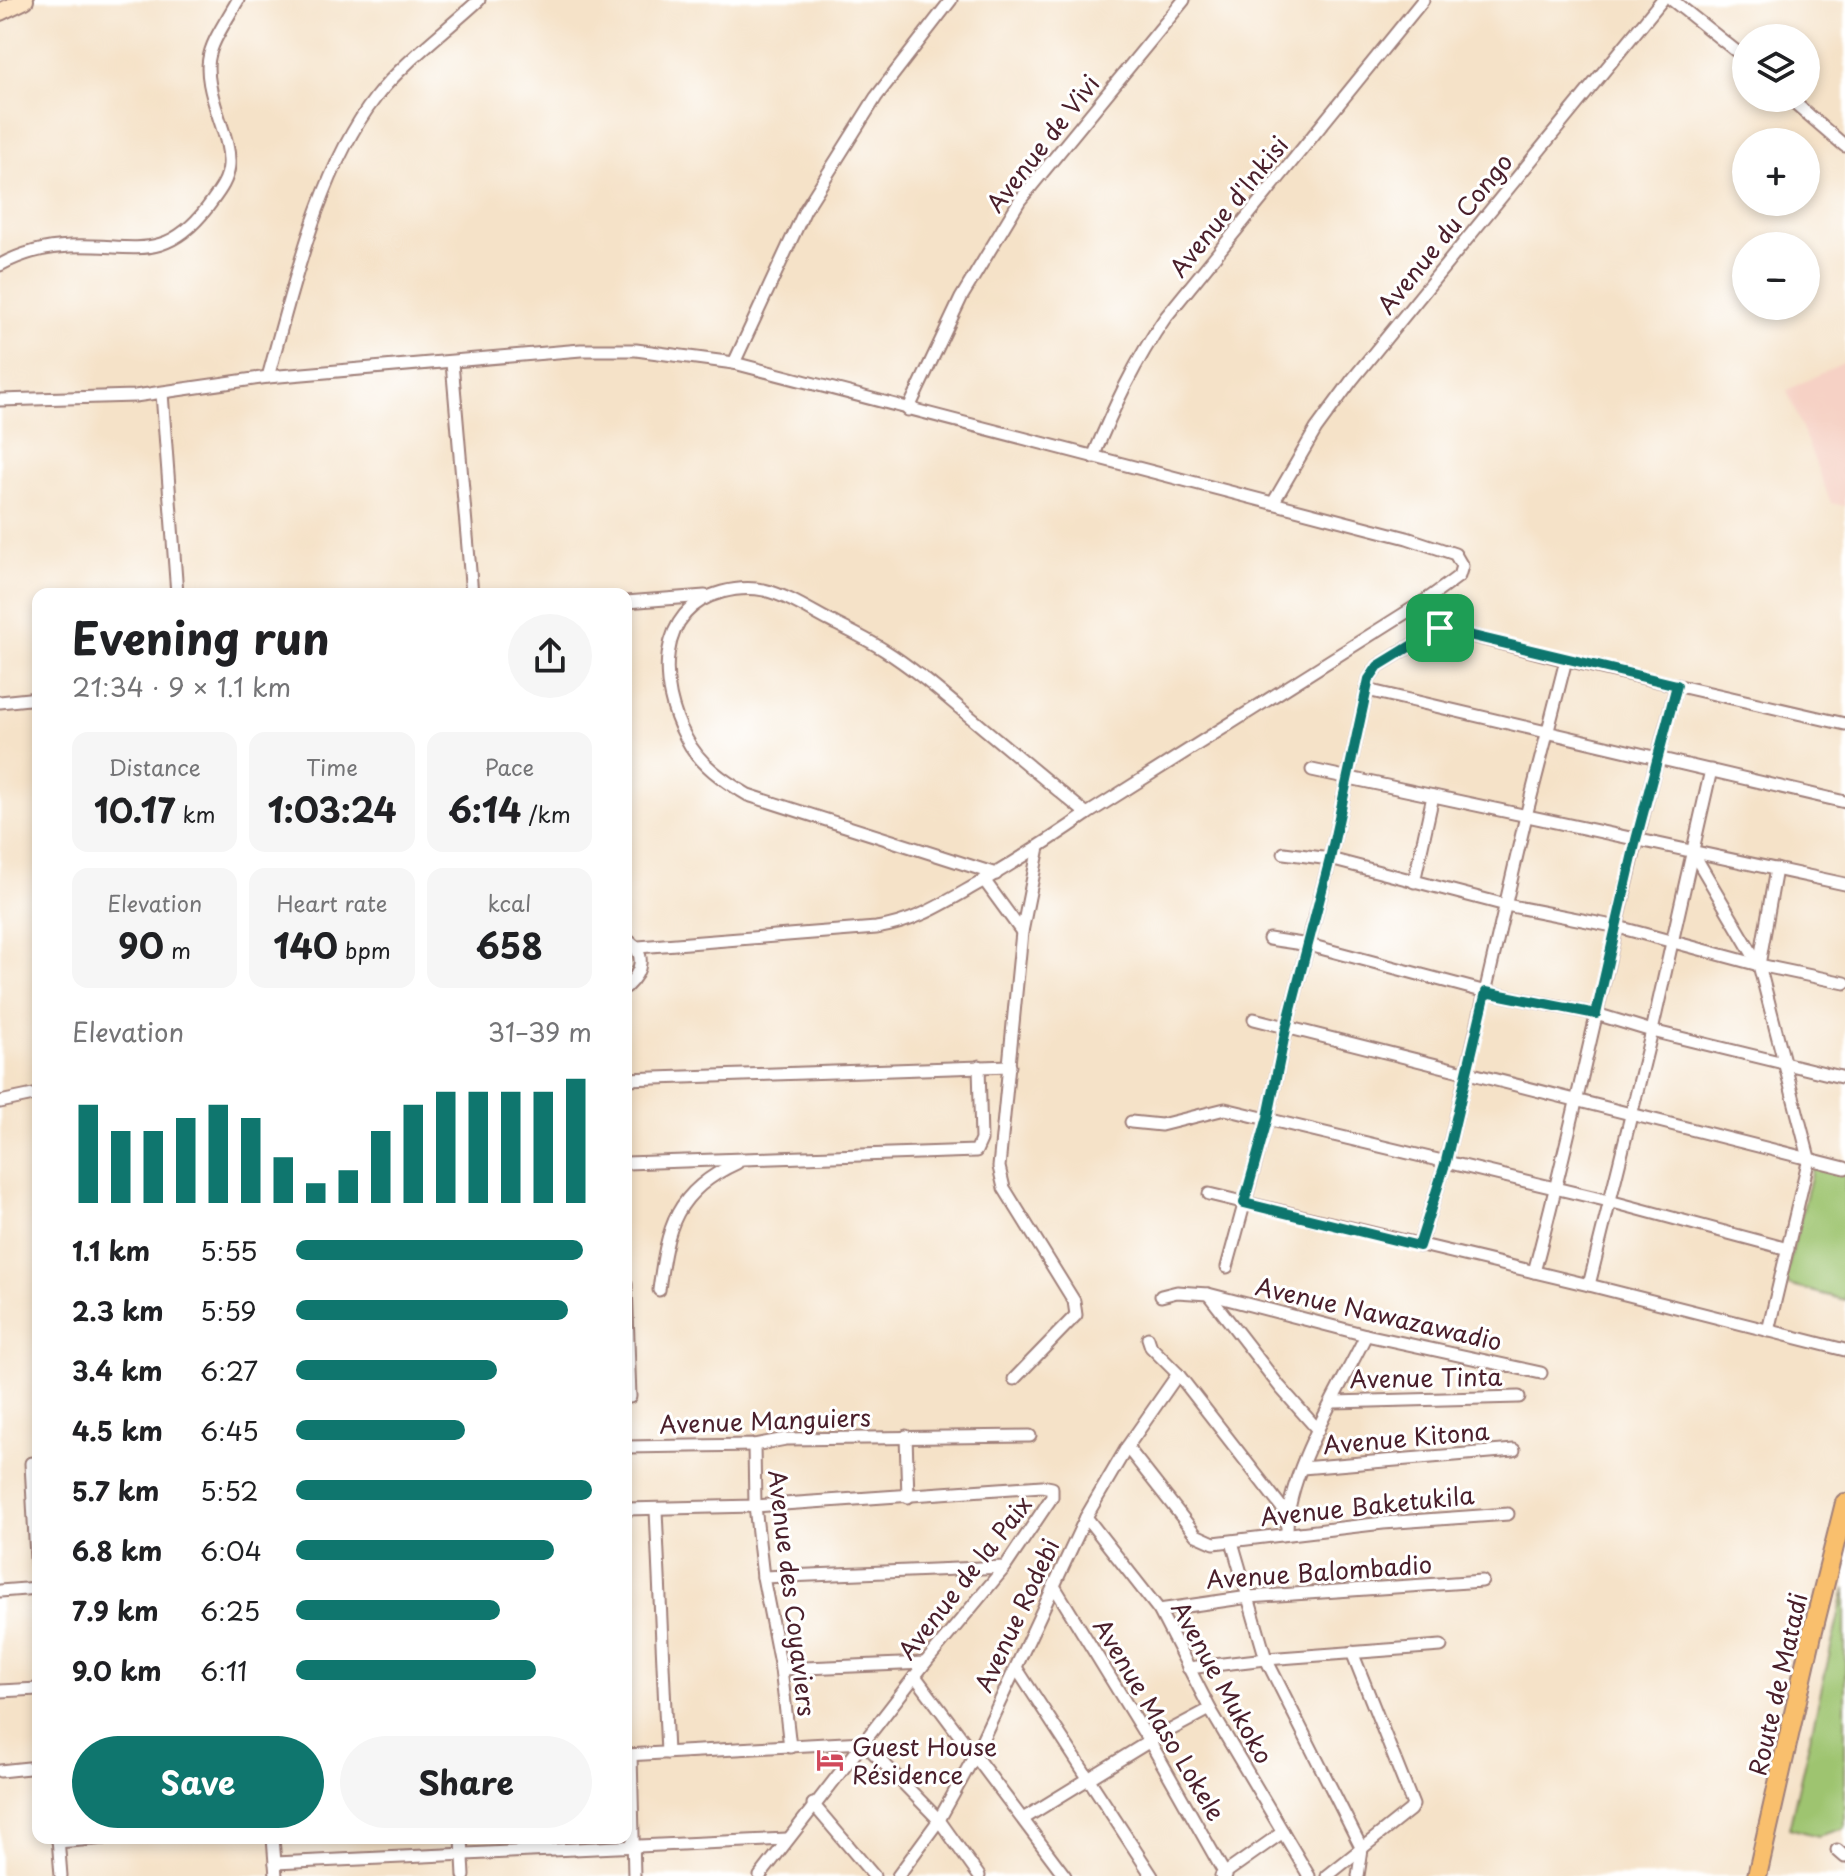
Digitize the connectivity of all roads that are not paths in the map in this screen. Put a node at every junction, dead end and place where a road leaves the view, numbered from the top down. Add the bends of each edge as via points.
1 (25, 0) edge
2 (238, 0) edge
3 (479, 0) edge
4 (951, 0) edge
5 (1184, 0) edge
6 (1423, 0) edge
7 (1662, 0) edge
8 (1672, 0) edge
9 (0, 12) edge
10 (1732, 48) edge
11 (1805, 112) edge
12 (1845, 146) edge
13 (0, 265) edge
14 (452, 363) junction
15 (734, 363) junction
16 (268, 377) junction
17 (162, 393) junction
18 (0, 400) edge
19 (908, 410) junction
20 (1093, 457) junction
21 (1273, 503) junction
22 (177, 588) edge
23 (471, 588) edge
24 (707, 596) junction
25 (1429, 598) junction
26 (632, 602) edge
27 (1440, 628) junction
28 (1566, 660) junction
29 (1677, 685) junction
30 (1367, 690) junction
31 (32, 699) edge
32 (0, 702) edge
33 (1845, 724) edge
34 (1547, 732) junction
35 (1657, 757) junction
36 (1312, 770) dead end
37 (1711, 770) junction
38 (1348, 777) junction
39 (1433, 796) junction
40 (1845, 802) edge
41 (1087, 814) junction
42 (1526, 816) junction
43 (1636, 840) junction
44 (1039, 847) junction
45 (1692, 851) junction
46 (1284, 853) dead end
47 (1330, 859) junction
48 (1776, 869) junction
49 (996, 874) junction
50 (984, 880) junction
51 (1414, 882) junction
52 (1845, 884) edge
53 (1506, 905) junction
54 (1618, 927) junction
55 (1022, 932) junction
56 (1269, 939) dead end
57 (1672, 941) junction
58 (1309, 945) junction
59 (632, 947) edge
60 (1759, 965) junction
61 (632, 980) edge
62 (1845, 983) edge
63 (1486, 992) junction
64 (1596, 1014) junction
65 (1254, 1019) dead end
66 (1286, 1029) junction
67 (1652, 1031) junction
68 (1785, 1064) junction
69 (979, 1066) junction
70 (1010, 1066) junction
71 (1466, 1074) junction
72 (1845, 1078) edge
73 (632, 1079) edge
74 (32, 1095) edge
75 (1577, 1100) junction
76 (0, 1102) edge
77 (1631, 1114) junction
78 (1268, 1117) junction
79 (1131, 1122) dead end
80 (1809, 1158) junction
81 (745, 1160) junction
82 (1446, 1161) junction
83 (632, 1163) edge
84 (1845, 1168) edge
85 (1556, 1188) junction
86 (1209, 1194) dead end
87 (1609, 1201) junction
88 (1244, 1203) junction
89 (1419, 1246) junction
90 (1788, 1249) junction
91 (1227, 1267) dead end
92 (1534, 1272) junction
93 (1589, 1285) junction
94 (659, 1290) dead end
95 (1208, 1294) junction
96 (1161, 1296) dead end
97 (1768, 1331) junction
98 (1366, 1335) junction
99 (1148, 1338) dead end
100 (1845, 1350) edge
101 (1541, 1373) dead end
102 (1178, 1374) junction
103 (1014, 1379) dead end
104 (1519, 1397) dead end
105 (1334, 1402) junction
106 (1318, 1430) junction
107 (906, 1436) junction
108 (1030, 1436) dead end
109 (754, 1445) junction
110 (632, 1447) edge
111 (1127, 1447) junction
112 (1514, 1450) dead end
113 (31, 1463) dead end
114 (1302, 1468) junction
115 (32, 1470) edge
116 (908, 1497) junction
117 (1845, 1503) edge
118 (755, 1506) junction
119 (632, 1509) edge
120 (656, 1510) junction
121 (1286, 1513) junction
122 (1508, 1514) dead end
123 (1086, 1517) junction
124 (1845, 1531) edge
125 (1287, 1534) junction
126 (1232, 1542) junction
127 (1833, 1548) junction
128 (1005, 1567) junction
129 (763, 1577) junction
130 (1482, 1581) dead end
131 (1054, 1586) junction
132 (32, 1588) edge
133 (0, 1591) edge
134 (1249, 1597) junction
135 (1159, 1610) junction
136 (1441, 1646) dead end
137 (1352, 1652) junction
138 (1266, 1659) junction
139 (925, 1663) junction
140 (1188, 1668) junction
141 (781, 1669) junction
142 (1017, 1669) junction
143 (915, 1676) junction
144 (32, 1689) edge
145 (0, 1691) edge
146 (1210, 1709) junction
147 (1150, 1741) junction
148 (863, 1742) junction
149 (790, 1747) junction
150 (667, 1753) junction
151 (632, 1755) edge
152 (974, 1757) junction
153 (32, 1768) edge
154 (0, 1771) edge
155 (1089, 1779) junction
156 (813, 1804) junction
157 (632, 1816) edge
158 (1023, 1819) junction
159 (939, 1820) junction
160 (1283, 1832) junction
161 (787, 1839) junction
162 (58, 1844) edge
163 (273, 1844) edge
164 (462, 1844) edge
165 (634, 1846) junction
166 (1362, 1849) junction
167 (463, 1853) junction
168 (275, 1863) junction
169 (762, 1875) edge
170 (1224, 1875) edge
171 (61, 1876) edge
172 (276, 1876) edge
173 (464, 1876) edge
174 (634, 1876) edge
175 (874, 1876) edge
176 (898, 1876) edge
177 (979, 1876) edge
178 (1065, 1876) edge
179 (1152, 1876) edge
180 (1309, 1876) edge
181 (1327, 1876) edge
182 (1358, 1876) edge
183 (1757, 1876) edge

1 - 9 main road
2 - 13 street via 211,46 206,70 227,143 228,174 199,218 159,246 44,248
3 - 16 street via 385,86 360,119 331,175
4 - 15 street via 876,97 805,210
5 - 19 street, Avenue de Vivi via 1015,208 961,298
6 - 20 street, Avenue d'Inkisi via 1165,318 1110,415
7 - 21 street, Avenue du Congo via 1352,380
8 - 10 street
11 - 12 street
14 - 15 street via 609,349
14 - 16 street
14 - 23 street
15 - 19 street
16 - 17 street
17 - 18 street
17 - 22 street
19 - 20 street
20 - 21 street
21 - 25 street via 1455,554 1462,566 1459,576
24 - 26 street
24 - 41 street via 739,587 786,597 884,650
24 - 49 street via 682,614 670,640 667,674 673,706 700,759 748,795
25 - 27 street
25 - 41 street
27 - 28 street
27 - 30 street via 1378,666
28 - 29 street
28 - 34 street
29 - 33 street
29 - 35 street
30 - 34 street
30 - 38 street
31 - 32 street
34 - 35 street
34 - 42 street
35 - 37 street
35 - 43 street
36 - 38 street
37 - 40 street
37 - 45 street
38 - 39 street
38 - 47 street
39 - 42 street
39 - 51 street
41 - 44 street
42 - 43 street
42 - 53 street
43 - 45 street
43 - 54 street
44 - 49 street
44 - 55 street
45 - 48 street
45 - 57 street
45 - 60 street
46 - 47 street
47 - 51 street
47 - 58 street
48 - 52 street
48 - 60 street
49 - 50 street
50 - 55 street
50 - 59 street via 900,925
51 - 53 street
53 - 54 street
53 - 63 street
54 - 57 street
54 - 64 street
55 - 70 street
56 - 58 street
57 - 60 street
57 - 67 street
58 - 63 street
58 - 66 street
59 - 61 street via 640,955
60 - 62 street
60 - 68 street
63 - 64 street
63 - 71 street
64 - 67 street
64 - 75 street
65 - 66 street
66 - 71 street
66 - 78 street
67 - 68 street
67 - 77 street
68 - 72 street
68 - 80 street
69 - 70 street
69 - 73 street
69 - 81 street via 981,1140 976,1151
70 - 103 street via 1000,1178 1076,1307 1073,1319
71 - 75 street
71 - 82 street
74 - 76 street
75 - 77 street
75 - 85 street
77 - 80 street
77 - 87 street
78 - 79 street via 1225,1109 1161,1125
78 - 82 street
78 - 88 street
80 - 84 street
80 - 90 street
81 - 83 street
81 - 94 street via 711,1178 684,1203 667,1236
82 - 85 street
82 - 89 street
85 - 87 street
85 - 92 street
86 - 88 street
87 - 90 street
87 - 93 street
88 - 89 street
88 - 91 street
89 - 92 street
90 - 97 street
92 - 93 street
93 - 97 street
95 - 96 street, Avenue Nawazawadio
95 - 98 street, Avenue Nawazawadio
95 - 106 street
97 - 100 street
98 - 101 street, Avenue Nawazawadio
98 - 105 street
99 - 102 street
102 - 111 street, Avenue Rodebi
102 - 121 street
104 - 105 street, Avenue Tinta
105 - 106 street
106 - 114 street
107 - 108 street, Avenue Manguiers
107 - 109 street, Avenue Manguiers via 786,1439
107 - 116 street
109 - 110 street, Avenue Manguiers
109 - 118 street, Avenue des Coyaviers
111 - 123 street, Avenue Rodebi
111 - 126 street via 1196,1535 1214,1543
112 - 114 street, Avenue Kitona
113 - 115 street
114 - 121 street
116 - 118 street, Avenue de la Paix
116 - 128 street, Avenue de la Paix via 1052,1488 1052,1497
117 - 127 main road, Route de Matadi
118 - 120 street, Avenue de la Paix
118 - 129 street, Avenue des Coyaviers
119 - 120 street, Avenue de la Paix
120 - 150 street
121 - 125 street
122 - 125 street, Avenue Baketukila
123 - 131 street, Avenue Rodebi
123 - 135 street, Avenue Mukoko
124 - 127 main road
125 - 126 street, Avenue Baketukila
126 - 134 street
127 - 183 main road, Route de Matadi
128 - 129 street
128 - 139 street, Avenue de la Paix
129 - 141 street, Avenue des Coyaviers
130 - 134 street, Avenue Balombadio
131 - 142 street, Avenue Rodebi
131 - 147 street, Avenue Maso Lokele
132 - 133 street
134 - 135 street, Avenue Balombadio
134 - 138 street
135 - 140 street, Avenue Mukoko
136 - 137 street
137 - 138 street
137 - 166 street via 1413,1805
138 - 140 street
138 - 166 street
139 - 141 street
139 - 143 street, Avenue de la Paix
140 - 146 street, Avenue Mukoko
141 - 149 street, Avenue des Coyaviers
142 - 152 street, Avenue Rodebi
142 - 155 street
143 - 148 street, Avenue de la Paix
143 - 152 street
144 - 145 street
146 - 147 street
146 - 160 street, Avenue Mukoko
147 - 155 street
147 - 170 street, Avenue Maso Lokele
148 - 149 street
148 - 156 street, Avenue de la Paix
148 - 159 street
149 - 150 street
150 - 151 street
152 - 158 street
152 - 159 street, Avenue Rodebi
153 - 154 street
155 - 158 street
155 - 179 street
156 - 161 street, Avenue de la Paix
156 - 175 street
157 - 165 street
158 - 178 street
159 - 176 street, Avenue Rodebi
159 - 177 street
160 - 170 street
160 - 180 street, Avenue Mukoko
161 - 165 street
161 - 169 street, Avenue de la Paix
162 - 171 street
163 - 168 street
164 - 167 street
165 - 167 street
165 - 174 street
166 - 181 street
166 - 182 street
167 - 168 street
167 - 173 street
168 - 172 street

